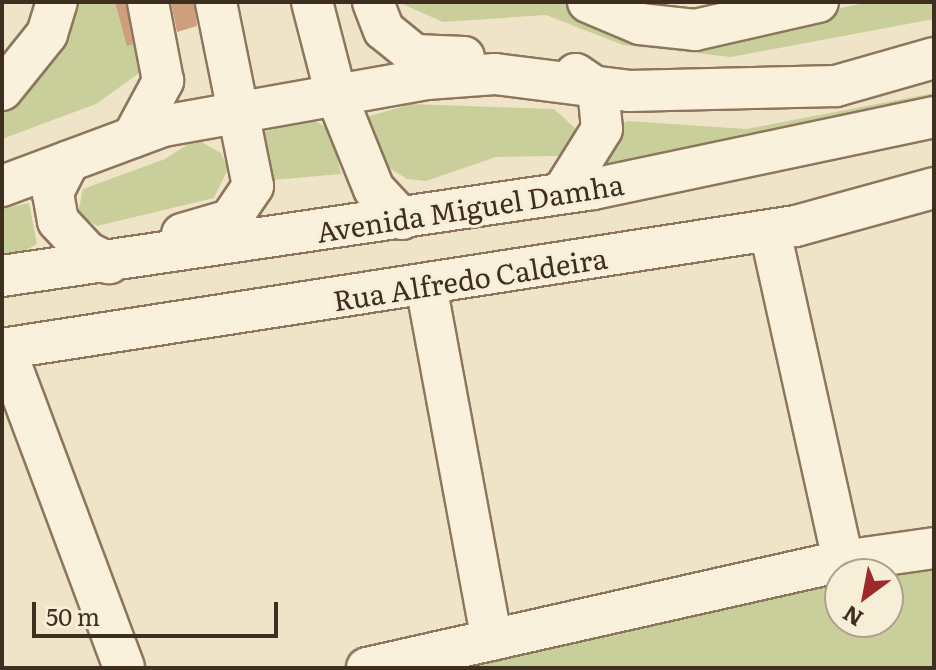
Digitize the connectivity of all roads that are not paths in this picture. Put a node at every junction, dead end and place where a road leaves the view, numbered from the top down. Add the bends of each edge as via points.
1 (57, 2) edge
2 (148, 2) edge
3 (216, 2) edge
4 (312, 2) edge
5 (373, 2) edge
6 (818, 2) edge
7 (592, 5) edge
8 (934, 58) edge
9 (598, 89) junction
10 (2, 90) edge
11 (336, 95) junction
12 (242, 109) junction
13 (934, 117) edge
14 (133, 137) junction
15 (69, 161) junction
16 (2, 186) edge
17 (934, 188) edge
18 (562, 193) junction
19 (402, 219) junction
20 (770, 231) junction
21 (112, 262) junction
22 (2, 276) edge
23 (426, 285) junction
24 (4, 349) edge
25 (934, 548) edge
26 (842, 558) edge
27 (864, 558) edge
28 (824, 565) edge
29 (492, 640) junction
30 (124, 668) edge
31 (367, 668) edge

1 - 10 street via 47,34
2 - 14 street via 163,81
3 - 12 street
4 - 11 street
5 - 9 street via 384,30 415,55 547,58
6 - 7 street via 695,30 640,24
8 - 9 street via 836,86
9 - 11 street via 495,74
9 - 18 street via 599,143
11 - 12 street
11 - 19 street via 374,189
12 - 14 street
12 - 21 street via 255,172 240,210
13 - 18 street, Avenida Miguel Damha
14 - 15 street
15 - 16 street
15 - 21 street via 53,193 58,221 87,252
17 - 20 street, Rua Alfredo Caldeira
18 - 19 street, Avenida Miguel Damha
19 - 21 street, Avenida Miguel Damha
20 - 23 street, Rua Alfredo Caldeira
20 - 26 street
21 - 22 street, Avenida Miguel Damha
23 - 24 street, Rua Alfredo Caldeira
23 - 29 street
24 - 30 street
25 - 27 street
28 - 29 street
29 - 31 street

